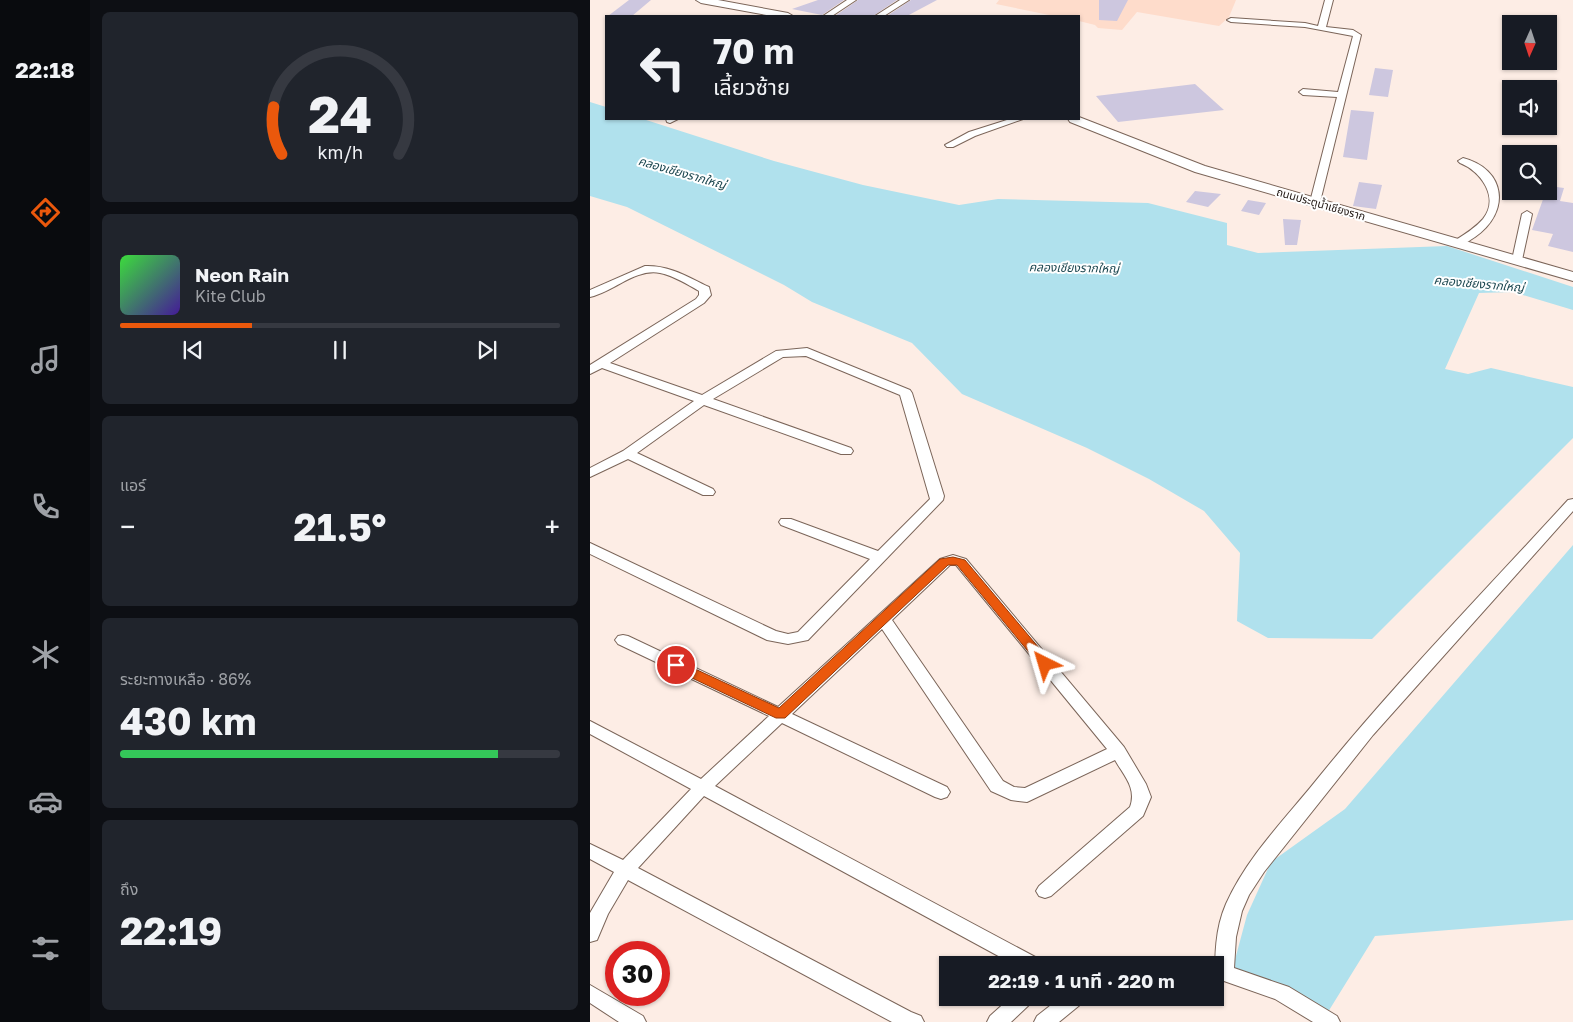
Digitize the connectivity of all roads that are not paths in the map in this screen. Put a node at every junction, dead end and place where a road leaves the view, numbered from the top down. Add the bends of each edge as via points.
1 (701, 0) edge
2 (852, 0) edge
3 (905, 0) edge
4 (1329, 0) edge
5 (783, 15) edge
6 (829, 15) edge
7 (881, 15) edge
8 (1231, 20) dead end
9 (1321, 29) junction
10 (1304, 92) dead end
11 (1342, 95) junction
12 (1015, 120) edge
13 (1076, 120) edge
14 (950, 146) dead end
15 (1463, 161) dead end
16 (1315, 202) junction
17 (1527, 214) dead end
18 (1458, 243) junction
19 (1516, 260) junction
20 (1573, 277) edge
21 (590, 294) edge
22 (602, 364) junction
23 (590, 370) edge
24 (703, 400) junction
25 (846, 451) dead end
26 (628, 454) junction
27 (590, 473) edge
28 (708, 492) dead end
29 (1573, 503) edge
30 (786, 522) dead end
31 (590, 548) edge
32 (879, 557) junction
33 (882, 618) junction
34 (624, 640) dead end
35 (780, 714) junction
36 (590, 727) edge
37 (1118, 751) junction
38 (702, 788) junction
39 (941, 792) dead end
40 (590, 851) edge
41 (624, 870) junction
42 (1045, 891) dead end
43 (590, 934) edge
44 (1015, 956) edge
45 (1222, 956) edge
46 (1224, 975) edge
47 (590, 993) edge
48 (1014, 1006) edge
49 (1064, 1006) edge
50 (907, 1021) edge
51 (636, 1022) edge
52 (997, 1022) edge
53 (1044, 1022) edge
54 (1330, 1022) edge

1 - 5 street
2 - 6 street
3 - 7 street
4 - 9 street
8 - 9 street
9 - 11 street via 1357,34
10 - 11 street
11 - 16 street
12 - 14 street via 972,134
13 - 16 street, ถนนประตูน้ำเชียงราก via 1200,170
15 - 18 street via 1482,169 1496,202 1493,212 1477,232
16 - 18 street, ถนนประตูน้ำเชียงราก
17 - 19 street
18 - 19 street, ถนนประตูน้ำเชียงราก
19 - 20 street, ถนนประตูน้ำเชียงราก
21 - 22 street via 654,268 663,268 705,289 706,295 700,301
22 - 23 street
22 - 24 street
24 - 25 street
24 - 26 street
24 - 32 street via 780,354 794,351 807,352 906,393 936,489 936,500
26 - 27 street
26 - 28 street
29 - 45 street via 1339,764 1250,878 1236,902
30 - 32 street
31 - 32 street via 772,636 788,639 802,636
33 - 35 street
33 - 37 street via 996,786 1011,793 1027,795
33 - 37 street via 945,562 961,562
34 - 35 street
35 - 38 street
35 - 39 street
36 - 38 street
37 - 42 street via 1138,784 1142,797 1137,810
38 - 41 street
38 - 44 street
40 - 41 street
41 - 43 street
41 - 50 street
46 - 54 street via 1282,993
47 - 51 street
48 - 52 street
49 - 53 street

